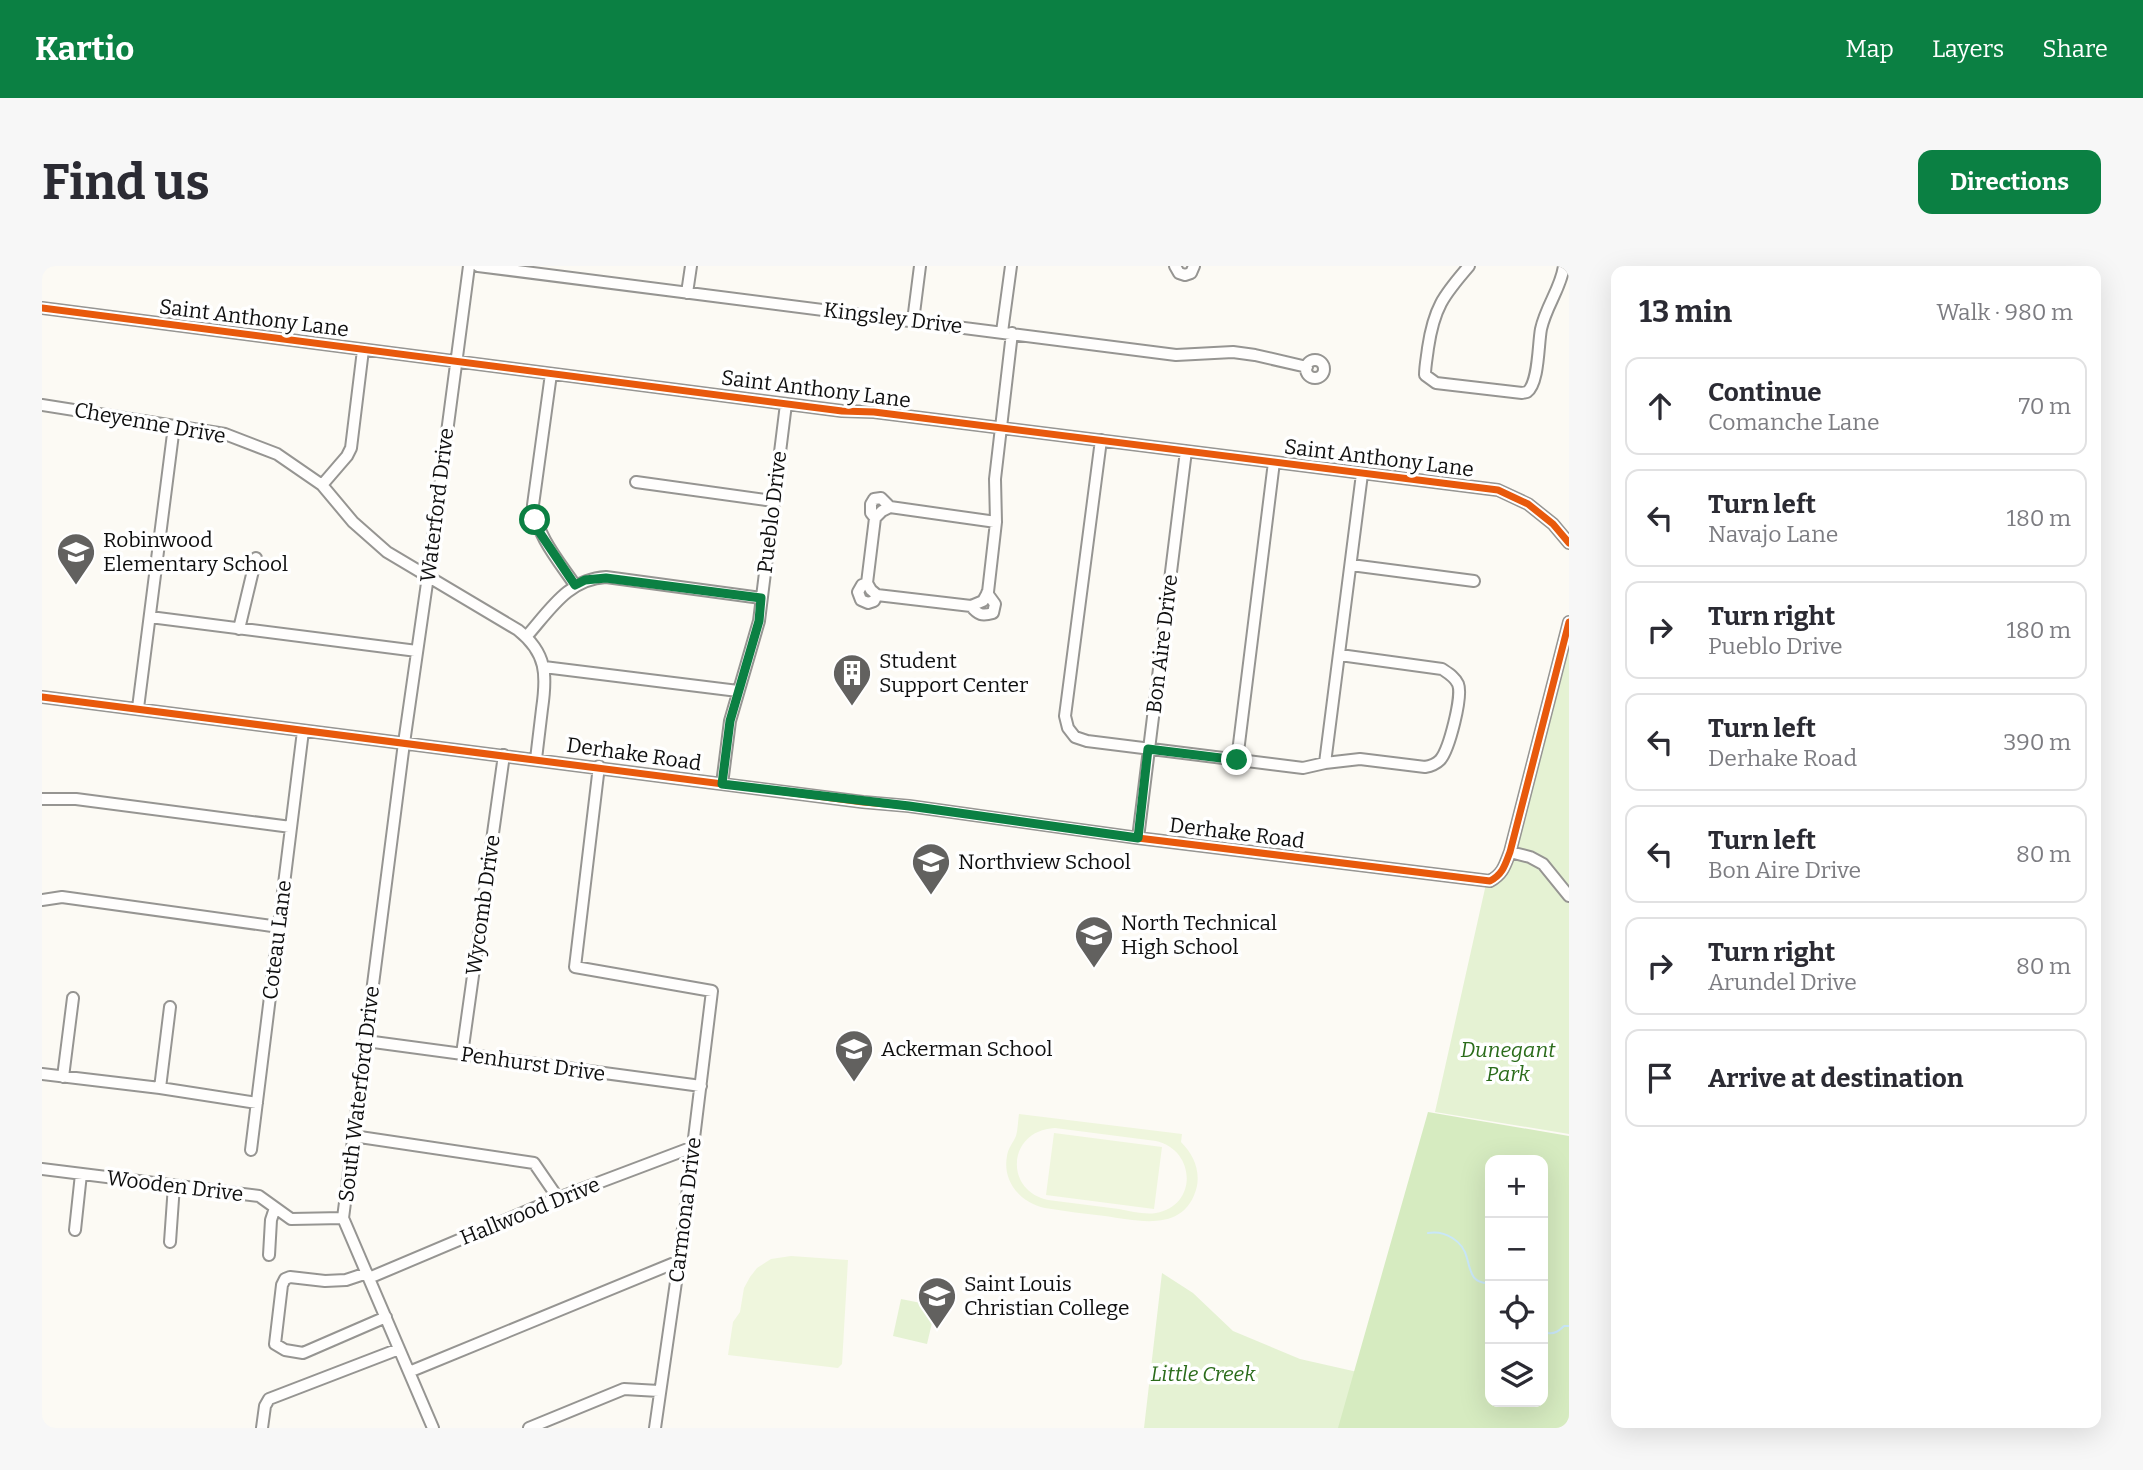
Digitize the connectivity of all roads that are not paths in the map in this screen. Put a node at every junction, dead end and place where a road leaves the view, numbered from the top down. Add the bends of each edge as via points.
1 (469, 266) edge
2 (478, 266) edge
3 (691, 266) edge
4 (920, 266) edge
5 (1011, 266) edge
6 (1175, 266) edge
7 (1194, 266) edge
8 (1469, 266) edge
9 (1564, 266) edge
10 (687, 293) junction
11 (42, 309) edge
12 (913, 321) junction
13 (1007, 333) junction
14 (363, 350) junction
15 (455, 362) junction
16 (1307, 367) dead end
17 (551, 374) junction
18 (786, 404) junction
19 (42, 405) edge
20 (174, 426) junction
21 (1000, 428) junction
22 (1101, 440) junction
23 (1186, 451) junction
24 (1275, 462) junction
25 (1362, 474) junction
26 (636, 482) dead end
27 (322, 485) junction
28 (773, 501) junction
29 (996, 522) junction
30 (1569, 543) edge
31 (256, 558) dead end
32 (1352, 565) junction
33 (428, 576) junction
34 (1474, 581) dead end
35 (575, 585) junction
36 (761, 598) junction
37 (150, 617) junction
38 (1569, 622) edge
39 (239, 629) junction
40 (526, 637) junction
41 (417, 651) junction
42 (1340, 656) junction
43 (544, 667) junction
44 (738, 691) junction
45 (42, 697) edge
46 (138, 708) junction
47 (303, 731) junction
48 (404, 743) junction
49 (1148, 749) junction
50 (504, 755) junction
51 (536, 759) junction
52 (1237, 760) junction
53 (1325, 763) junction
54 (599, 766) junction
55 (722, 784) junction
56 (42, 799) edge
57 (291, 827) junction
58 (1138, 838) junction
59 (1510, 852) junction
60 (1569, 896) edge
61 (42, 900) edge
62 (279, 927) junction
63 (73, 998) dead end
64 (170, 1007) dead end
65 (366, 1041) junction
66 (462, 1054) junction
67 (42, 1074) edge
68 (63, 1077) junction
69 (701, 1086) junction
70 (160, 1088) junction
71 (257, 1103) junction
72 (353, 1136) junction
73 (693, 1147) junction
74 (251, 1150) dead end
75 (42, 1169) edge
76 (81, 1174) junction
77 (174, 1185) junction
78 (558, 1198) junction
79 (275, 1208) junction
80 (343, 1218) junction
81 (75, 1230) dead end
82 (170, 1242) dead end
83 (269, 1255) dead end
84 (679, 1261) junction
85 (368, 1276) junction
86 (386, 1317) junction
87 (399, 1349) junction
88 (409, 1372) junction
89 (659, 1391) junction
90 (536, 1427) edge
91 (262, 1428) edge
92 (433, 1428) edge
93 (655, 1428) edge

1 - 15 street, Waterford Drive
2 - 10 street, Kingsley Drive
3 - 10 street
4 - 12 street
5 - 13 street
6 - 7 street via 1185,275
8 - 9 street via 1437,307 1425,375 1436,383 1527,393 1534,384 1544,320
10 - 12 street, Kingsley Drive
11 - 14 street, Saint Anthony Lane
12 - 13 street, Kingsley Drive
13 - 16 street, Kingsley Drive via 1177,355 1244,354
13 - 21 street
14 - 15 street, Saint Anthony Lane
14 - 27 street via 351,448
15 - 17 street, Saint Anthony Lane
15 - 33 street, Waterford Drive
17 - 18 street, Saint Anthony Lane
17 - 35 street via 533,505 540,533
18 - 21 street, Saint Anthony Lane
18 - 28 street, Pueblo Drive
19 - 20 street, Cheyenne Drive
20 - 27 street, Cheyenne Drive via 225,434 278,454
20 - 37 street
21 - 22 street, Saint Anthony Lane
21 - 29 street
22 - 23 street, Saint Anthony Lane
22 - 49 street via 1065,716 1075,737
23 - 24 street, Saint Anthony Lane
23 - 49 street, Bon Aire Drive
24 - 25 street, Saint Anthony Lane
24 - 52 street
25 - 30 street, Saint Anthony Lane via 1498,490 1528,504
25 - 32 street
26 - 28 street
27 - 33 street, Cheyenne Drive via 353,522 387,552
28 - 36 street, Pueblo Drive
29 - 29 street via 890,507 875,518 867,583 877,595 971,606 985,597
31 - 39 street
32 - 34 street
32 - 42 street
33 - 40 street, Cheyenne Drive
33 - 41 street, Waterford Drive
35 - 36 street via 606,578
35 - 40 street
36 - 44 street, Pueblo Drive via 759,621
37 - 39 street
37 - 46 street
38 - 59 street, Derhake Road
39 - 41 street
40 - 43 street, Cheyenne Drive
41 - 48 street, Waterford Drive
42 - 53 street
42 - 53 street via 1442,669 1458,682 1460,694 1446,749 1434,765 1360,759
43 - 44 street
43 - 51 street
44 - 55 street, Pueblo Drive
45 - 46 street, Derhake Road
46 - 47 street, Derhake Road
47 - 48 street, Derhake Road
47 - 57 street, Coteau Lane
48 - 50 street, Derhake Road
48 - 65 street, South Waterford Drive
49 - 52 street
49 - 58 street, Bon Aire Drive
50 - 51 street, Derhake Road
50 - 66 street, Wycomb Drive
51 - 54 street, Derhake Road
52 - 53 street via 1303,768
54 - 55 street, Derhake Road
54 - 69 street, Carmona Drive via 575,967 712,991
55 - 58 street, Derhake Road
56 - 57 street via 76,799
57 - 62 street, Coteau Lane
58 - 59 street, Derhake Road via 1490,881 1499,877
59 - 60 street via 1543,864
61 - 62 street via 62,897
62 - 71 street, Coteau Lane
63 - 68 street
64 - 70 street
65 - 66 street, Penhurst Drive
65 - 72 street, South Waterford Drive
66 - 69 street, Penhurst Drive
67 - 68 street
68 - 70 street
69 - 73 street, Carmona Drive
70 - 71 street
71 - 74 street, Coteau Lane
72 - 78 street via 534,1163
72 - 80 street, South Waterford Drive
73 - 78 street, Hallwood Drive
73 - 84 street, Carmona Drive
75 - 76 street, Wooden Drive
76 - 77 street, Wooden Drive
76 - 81 street
77 - 79 street, Wooden Drive via 259,1196
77 - 82 street
78 - 85 street, Hallwood Drive
79 - 80 street, Wooden Drive via 291,1219
79 - 83 street
80 - 85 street, South Waterford Drive
84 - 88 street
84 - 89 street, Carmona Drive
85 - 86 street, South Waterford Drive
85 - 86 street, Hallwood Drive via 285,1279 275,1344 303,1353
86 - 87 street, South Waterford Drive
87 - 88 street, South Waterford Drive
87 - 91 street via 269,1399
88 - 92 street, South Waterford Drive
89 - 90 street via 624,1390
89 - 93 street, Carmona Drive

